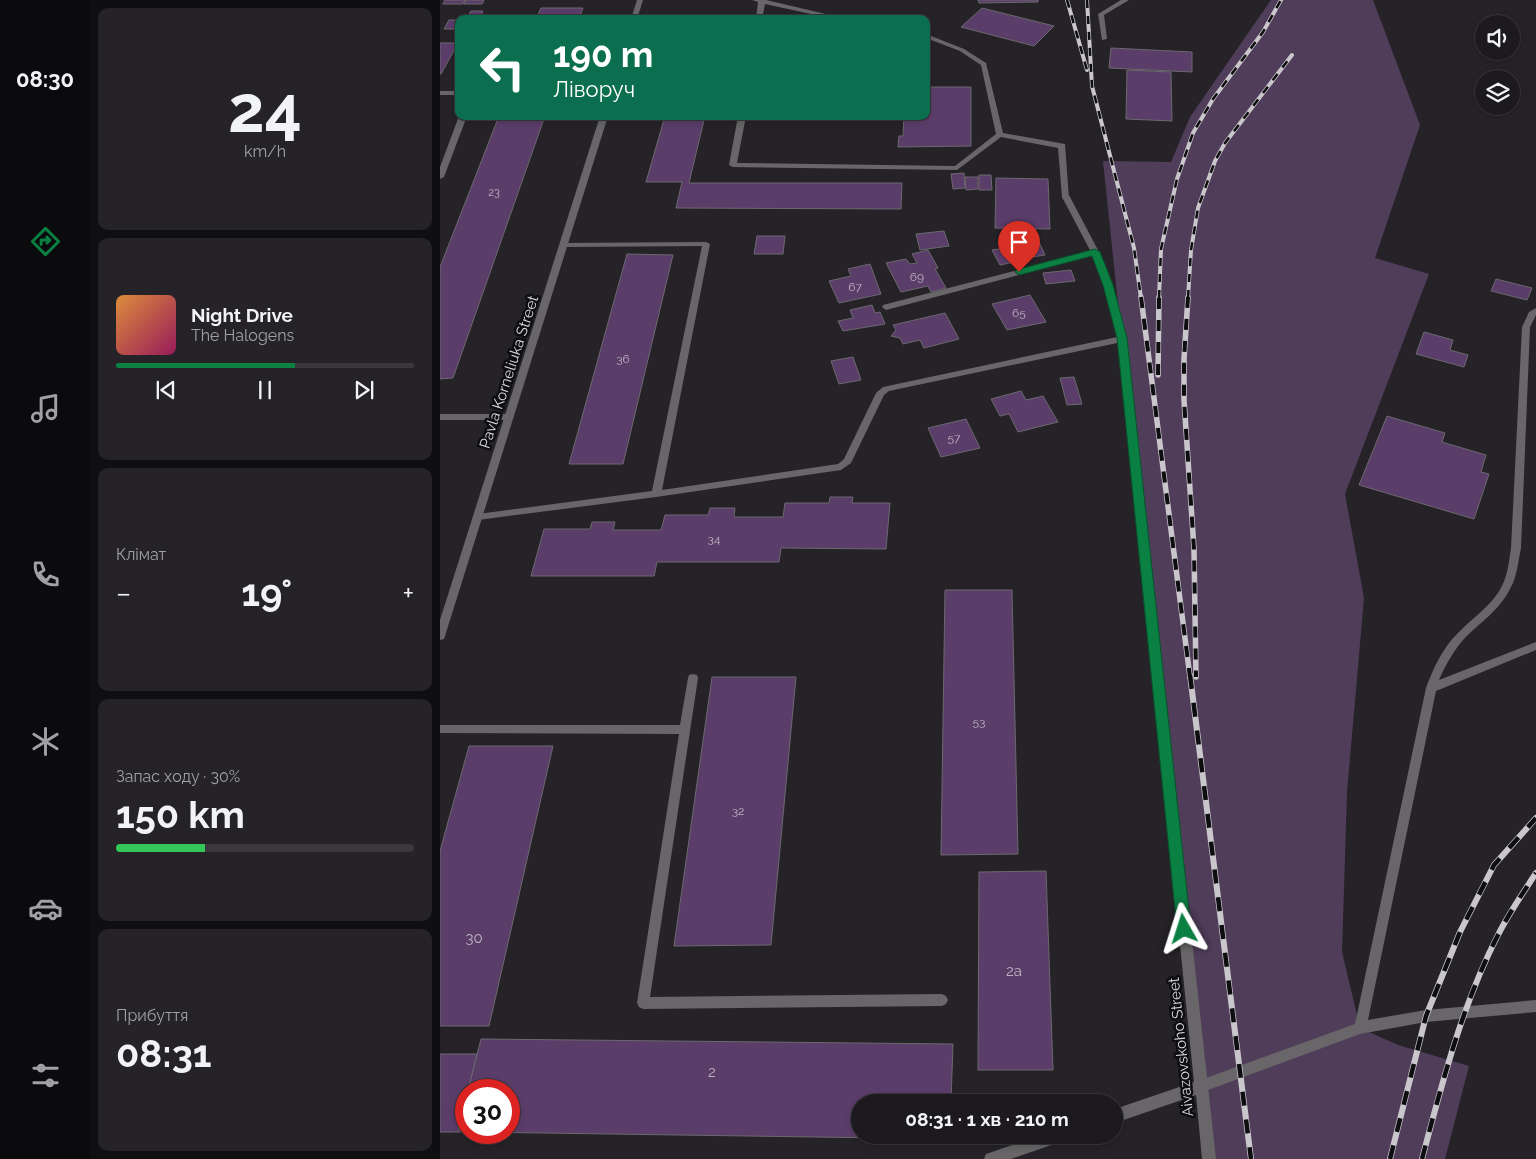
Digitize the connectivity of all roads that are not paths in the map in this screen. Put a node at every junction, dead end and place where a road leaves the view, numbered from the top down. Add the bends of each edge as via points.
1 (640, 0) edge
2 (1126, 0) edge
3 (758, 1) edge
4 (635, 15) edge
5 (758, 15) edge
6 (825, 15) edge
7 (930, 38) edge
8 (1104, 39) dead end
9 (440, 93) edge
10 (455, 93) edge
11 (462, 120) edge
12 (603, 120) edge
13 (741, 120) edge
14 (1000, 135) junction
15 (440, 178) edge
16 (564, 244) junction
17 (1095, 252) junction
18 (886, 307) dead end
19 (1536, 311) edge
20 (1122, 338) junction
21 (440, 417) edge
22 (509, 417) junction
23 (656, 494) junction
24 (478, 517) junction
25 (440, 636) edge
26 (1536, 646) edge
27 (692, 678) dead end
28 (1431, 688) junction
29 (440, 729) edge
30 (684, 730) junction
31 (942, 1000) dead end
32 (1536, 1006) edge
33 (1360, 1028) junction
34 (1200, 1087) junction
35 (1123, 1113) edge
36 (1034, 1144) edge
37 (991, 1159) edge
38 (1209, 1159) edge

1 - 4 street
2 - 8 street via 1101,14
3 - 5 street
3 - 6 street
7 - 14 street via 962,50 984,64
9 - 10 street
11 - 15 street
12 - 16 street, Pavla Korneliuka Street
13 - 14 street via 733,165 957,168
14 - 17 street, Aivazovskoho Street via 1062,146 1066,197
16 - 22 street, Pavla Korneliuka Street
16 - 23 street via 706,244
17 - 18 street
17 - 20 street, Aivazovskoho Street via 1108,285
19 - 28 street via 1526,327 1516,548 1510,578 1494,606 1456,642 1441,662
20 - 23 street via 886,388 880,393 848,461 841,467
20 - 34 street, Aivazovskoho Street
21 - 22 street
22 - 24 street, Pavla Korneliuka Street
23 - 24 street
24 - 25 street, Pavla Korneliuka Street
26 - 28 street
27 - 30 street
28 - 33 street
29 - 30 street
30 - 31 street via 643,1003
32 - 33 street via 1426,1016
33 - 34 street
34 - 35 street
34 - 38 street, Aivazovskoho Street
36 - 37 street

